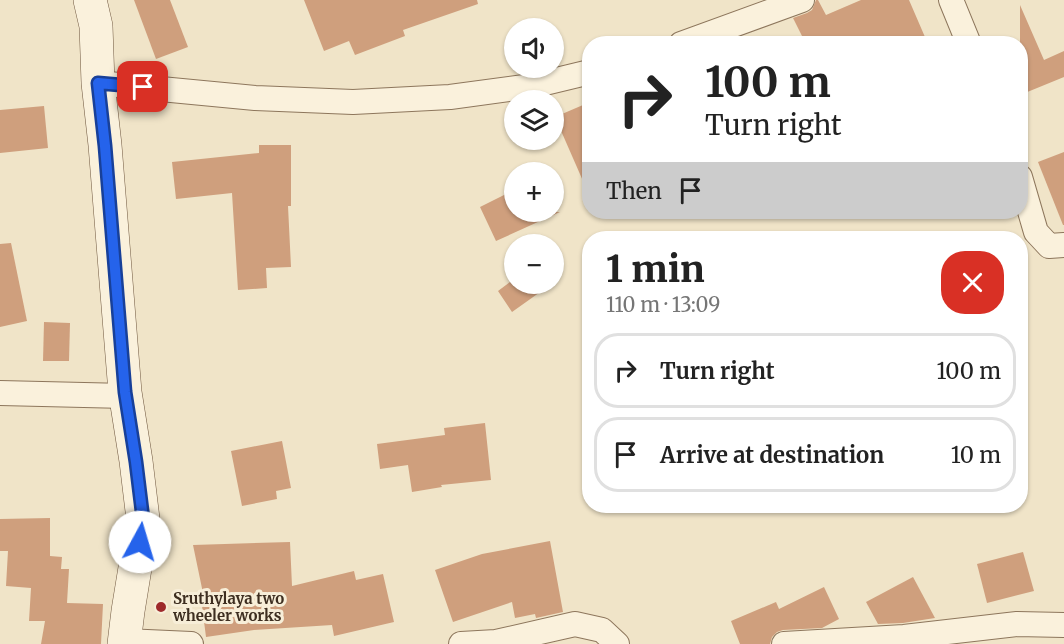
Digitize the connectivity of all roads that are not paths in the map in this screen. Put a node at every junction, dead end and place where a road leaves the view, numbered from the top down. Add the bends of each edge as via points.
1 (90, 0) edge
2 (802, 0) edge
3 (951, 0) edge
4 (703, 36) edge
5 (966, 36) edge
6 (582, 74) edge
7 (98, 83) junction
8 (1028, 204) edge
9 (1064, 244) edge
10 (0, 393) edge
11 (126, 396) junction
12 (1064, 625) edge
13 (125, 642) edge
14 (190, 644) edge
15 (461, 644) edge
16 (617, 644) edge
17 (784, 644) edge

1 - 7 main road via 96,26
2 - 4 street
3 - 5 street
6 - 7 street via 532,86 450,97 353,102 255,98
7 - 11 main road
8 - 9 street via 1036,232 1049,246
10 - 11 street
11 - 13 main road via 143,519
12 - 17 street via 1017,624 904,637
13 - 14 street
15 - 16 street via 496,642 575,624 602,630

